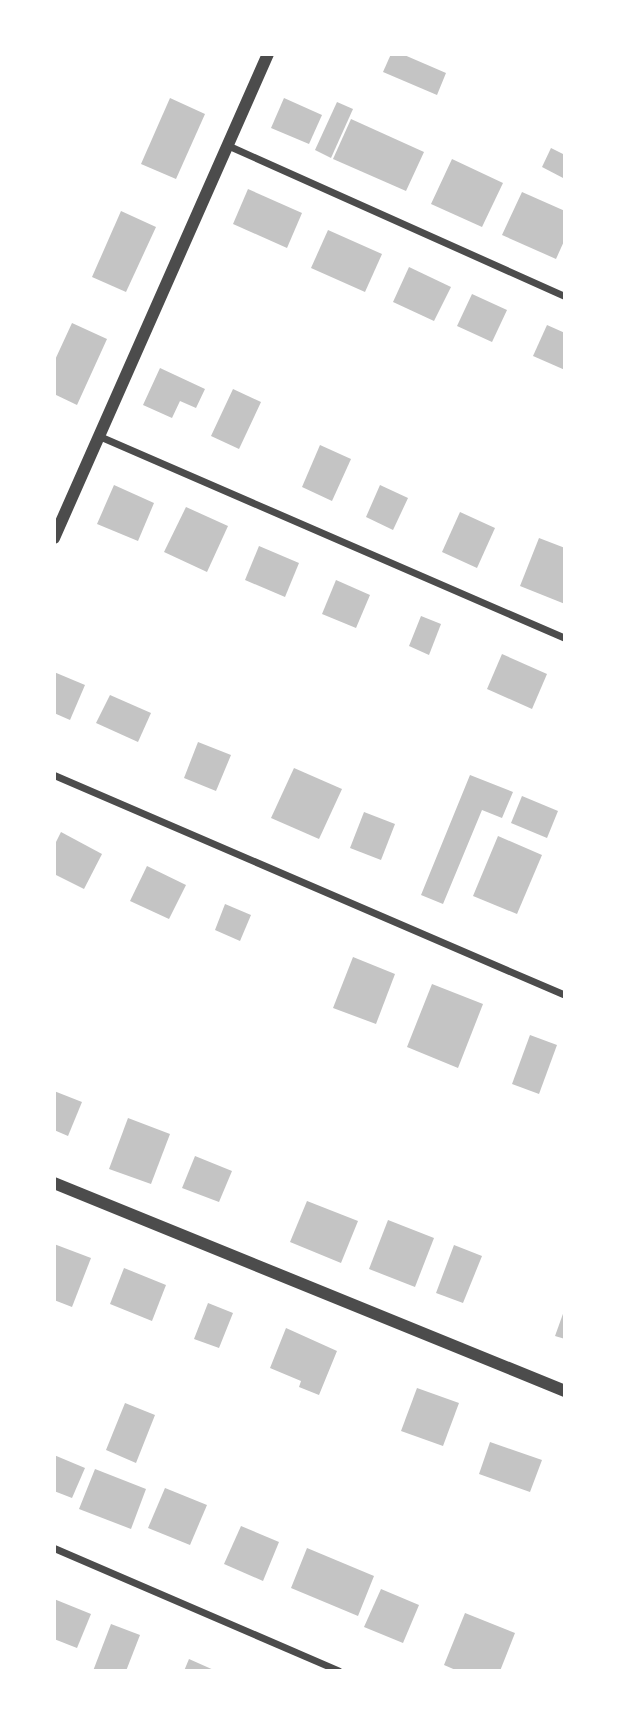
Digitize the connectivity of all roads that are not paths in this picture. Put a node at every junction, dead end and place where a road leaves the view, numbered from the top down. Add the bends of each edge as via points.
1 (268, 54) edge
2 (227, 145) junction
3 (565, 296) edge
4 (99, 436) junction
5 (54, 538) edge
6 (565, 638) edge
7 (54, 775) edge
8 (565, 995) edge
9 (54, 1183) edge
10 (565, 1391) edge
11 (54, 1548) edge
12 (339, 1671) edge

1 - 2 street
2 - 3 street
2 - 4 street
4 - 5 street
4 - 6 street
7 - 8 street
9 - 10 street
11 - 12 street

